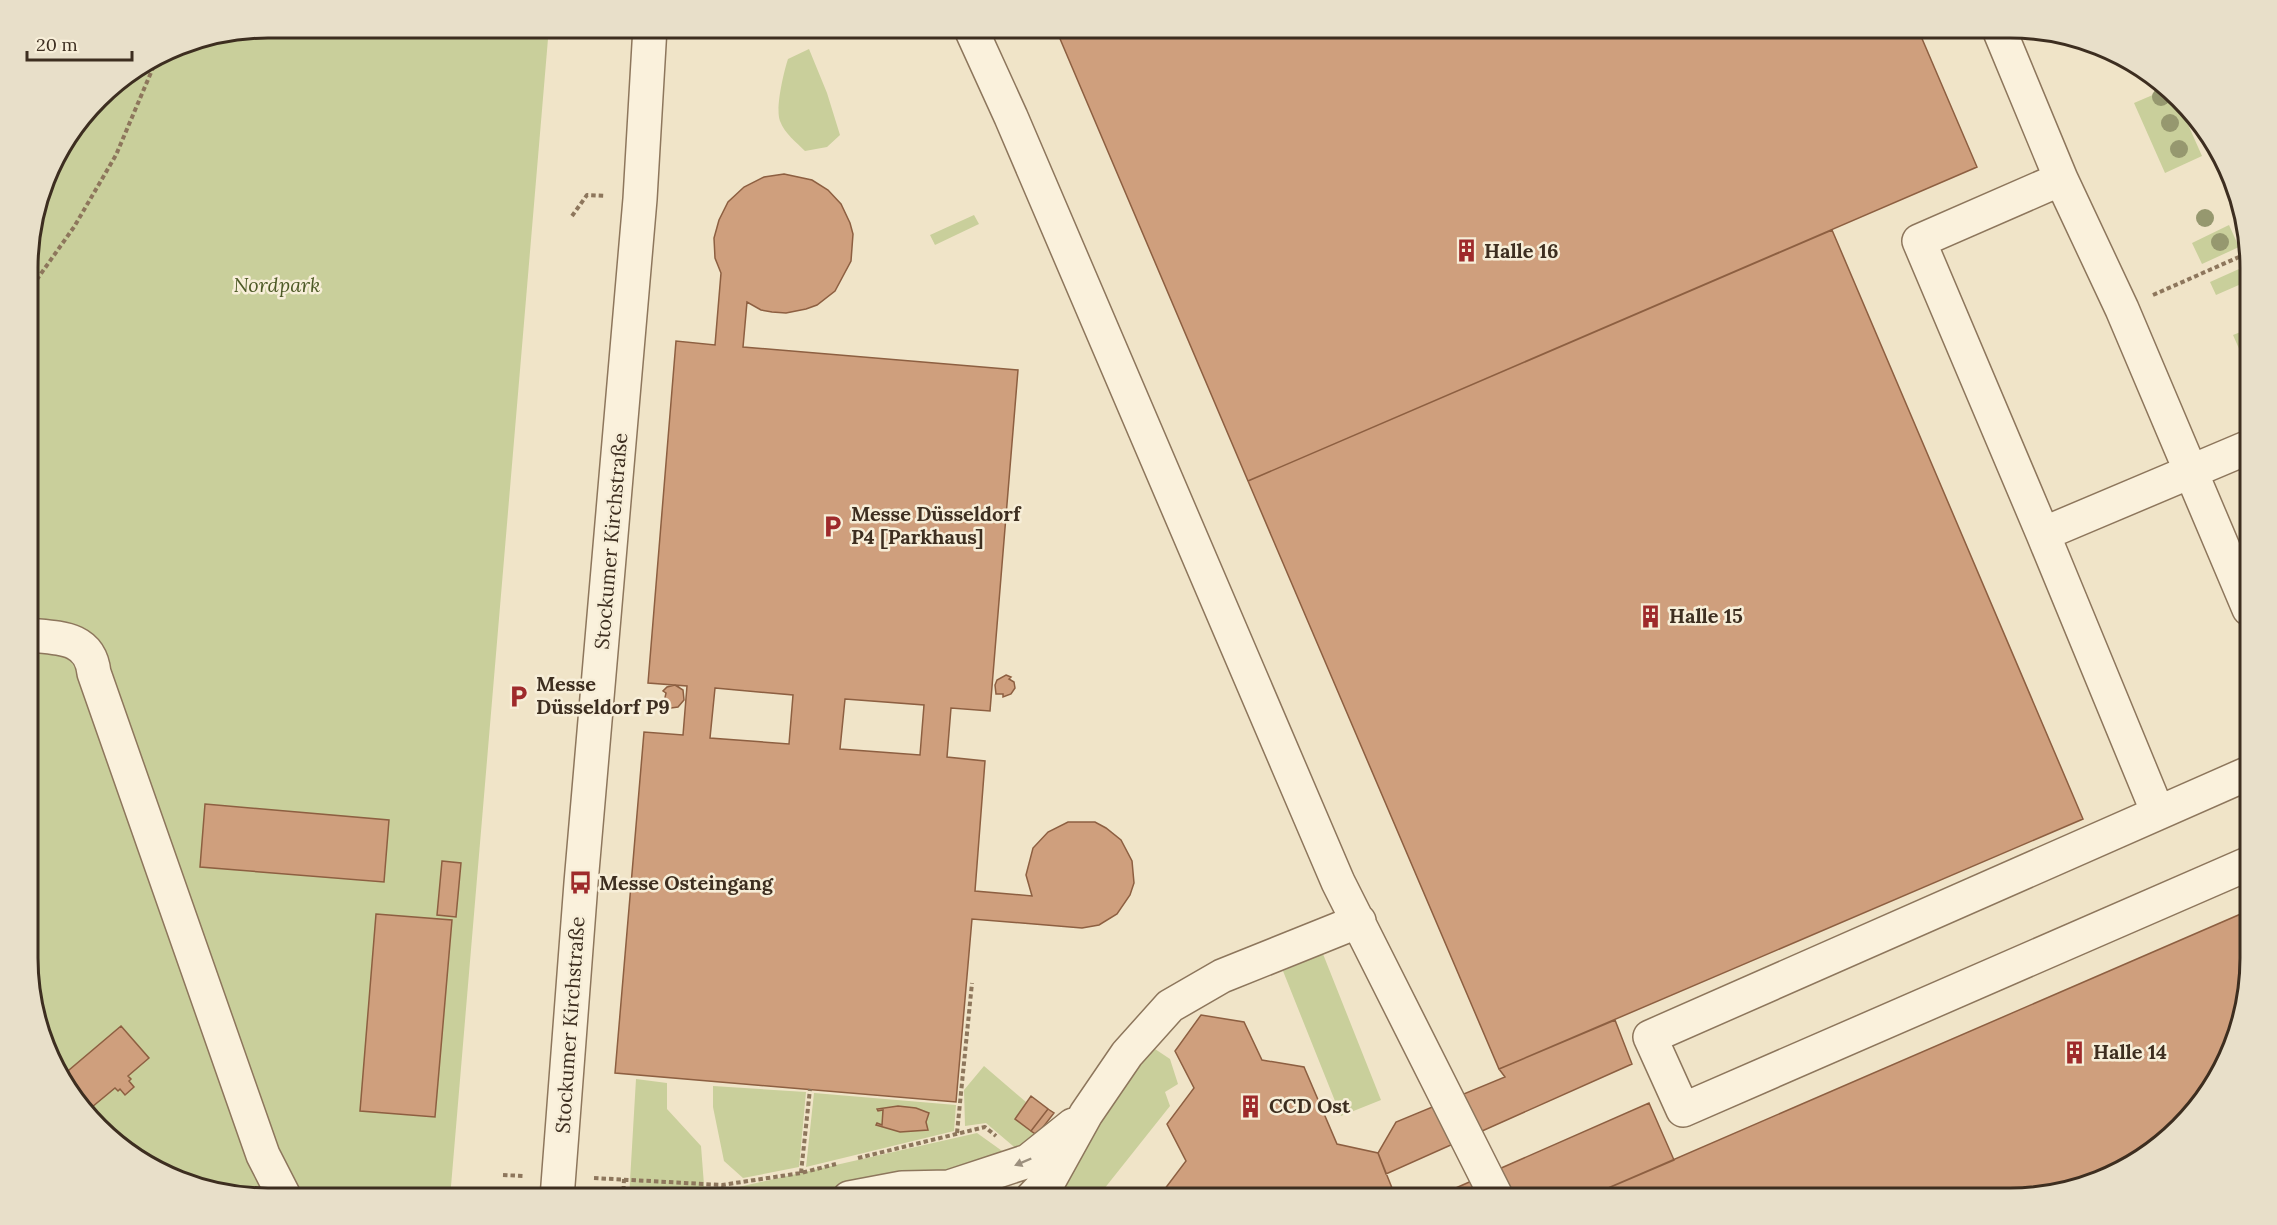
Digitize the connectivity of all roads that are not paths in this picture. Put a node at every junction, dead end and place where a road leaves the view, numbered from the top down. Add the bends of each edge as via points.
1 (649, 38) edge
2 (975, 38) edge
3 (2007, 38) edge
4 (2061, 179) junction
5 (2240, 450) edge
6 (2189, 471) junction
7 (2043, 534) junction
8 (2240, 588) edge
9 (38, 636) edge
10 (2240, 777) edge
11 (2158, 813) junction
12 (2240, 867) edge
13 (1359, 921) junction
14 (1086, 1114) junction
15 (558, 1187) edge
16 (280, 1188) edge
17 (968, 1188) edge
18 (1041, 1188) edge
19 (1492, 1188) edge

1 - 15 street, Stockumer Kirchstraße via 640,199
2 - 13 street via 1338,882
3 - 4 street
4 - 6 street via 2122,309
4 - 7 street via 1919,241
5 - 6 street
6 - 7 street
6 - 8 street
7 - 11 street
9 - 16 street via 68,639 82,647 93,662 262,1155
10 - 11 street
11 - 12 street via 1650,1037 1683,1110
13 - 14 street via 1222,976 1170,1006 1126,1054
13 - 19 street
14 -> 17 street via 1028,1161
14 - 18 street

